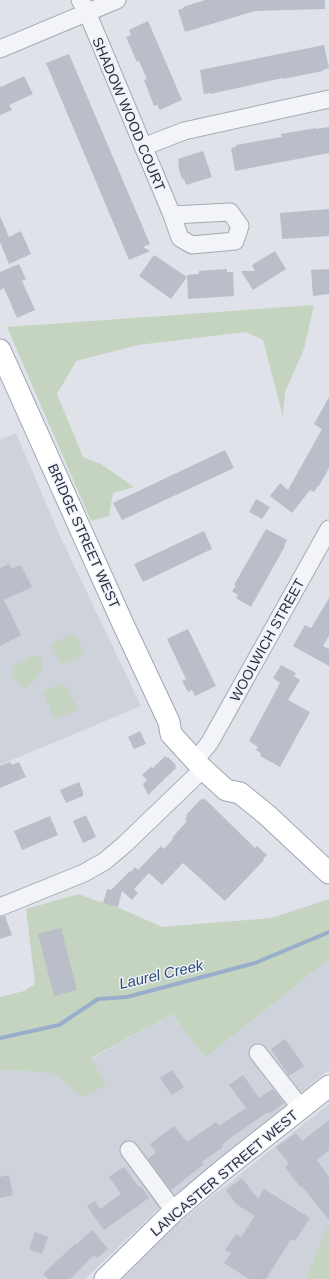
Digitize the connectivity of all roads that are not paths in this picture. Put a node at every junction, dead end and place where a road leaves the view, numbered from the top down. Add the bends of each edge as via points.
1 (118, 0) edge
2 (84, 6) edge
3 (0, 50) edge
4 (329, 99) edge
5 (143, 146) junction
6 (172, 215) dead end
7 (0, 350) edge
8 (329, 528) edge
9 (203, 760) junction
10 (329, 873) edge
11 (0, 907) edge
12 (258, 1053) dead end
13 (329, 1086) edge
14 (301, 1108) junction
15 (129, 1150) dead end
16 (174, 1211) junction
17 (105, 1279) edge

1 - 2 street
2 - 3 street
2 - 5 street, SHADOW WOOD COURT
4 - 5 street via 184,131
5 - 6 street, SHADOW WOOD COURT
7 - 9 main road, BRIDGE STREET WEST via 169,722 171,734
8 - 9 street, WOOLWICH STREET via 210,742
9 - 10 main road, BRIDGE STREET WEST via 234,780 240,793
9 - 11 street, WOOLWICH STREET via 125,844 105,861 84,873
12 - 14 street
13 - 14 main road, LANCASTER STREET WEST
14 - 16 main road, LANCASTER STREET WEST
15 - 16 street
16 - 17 main road, LANCASTER STREET WEST

